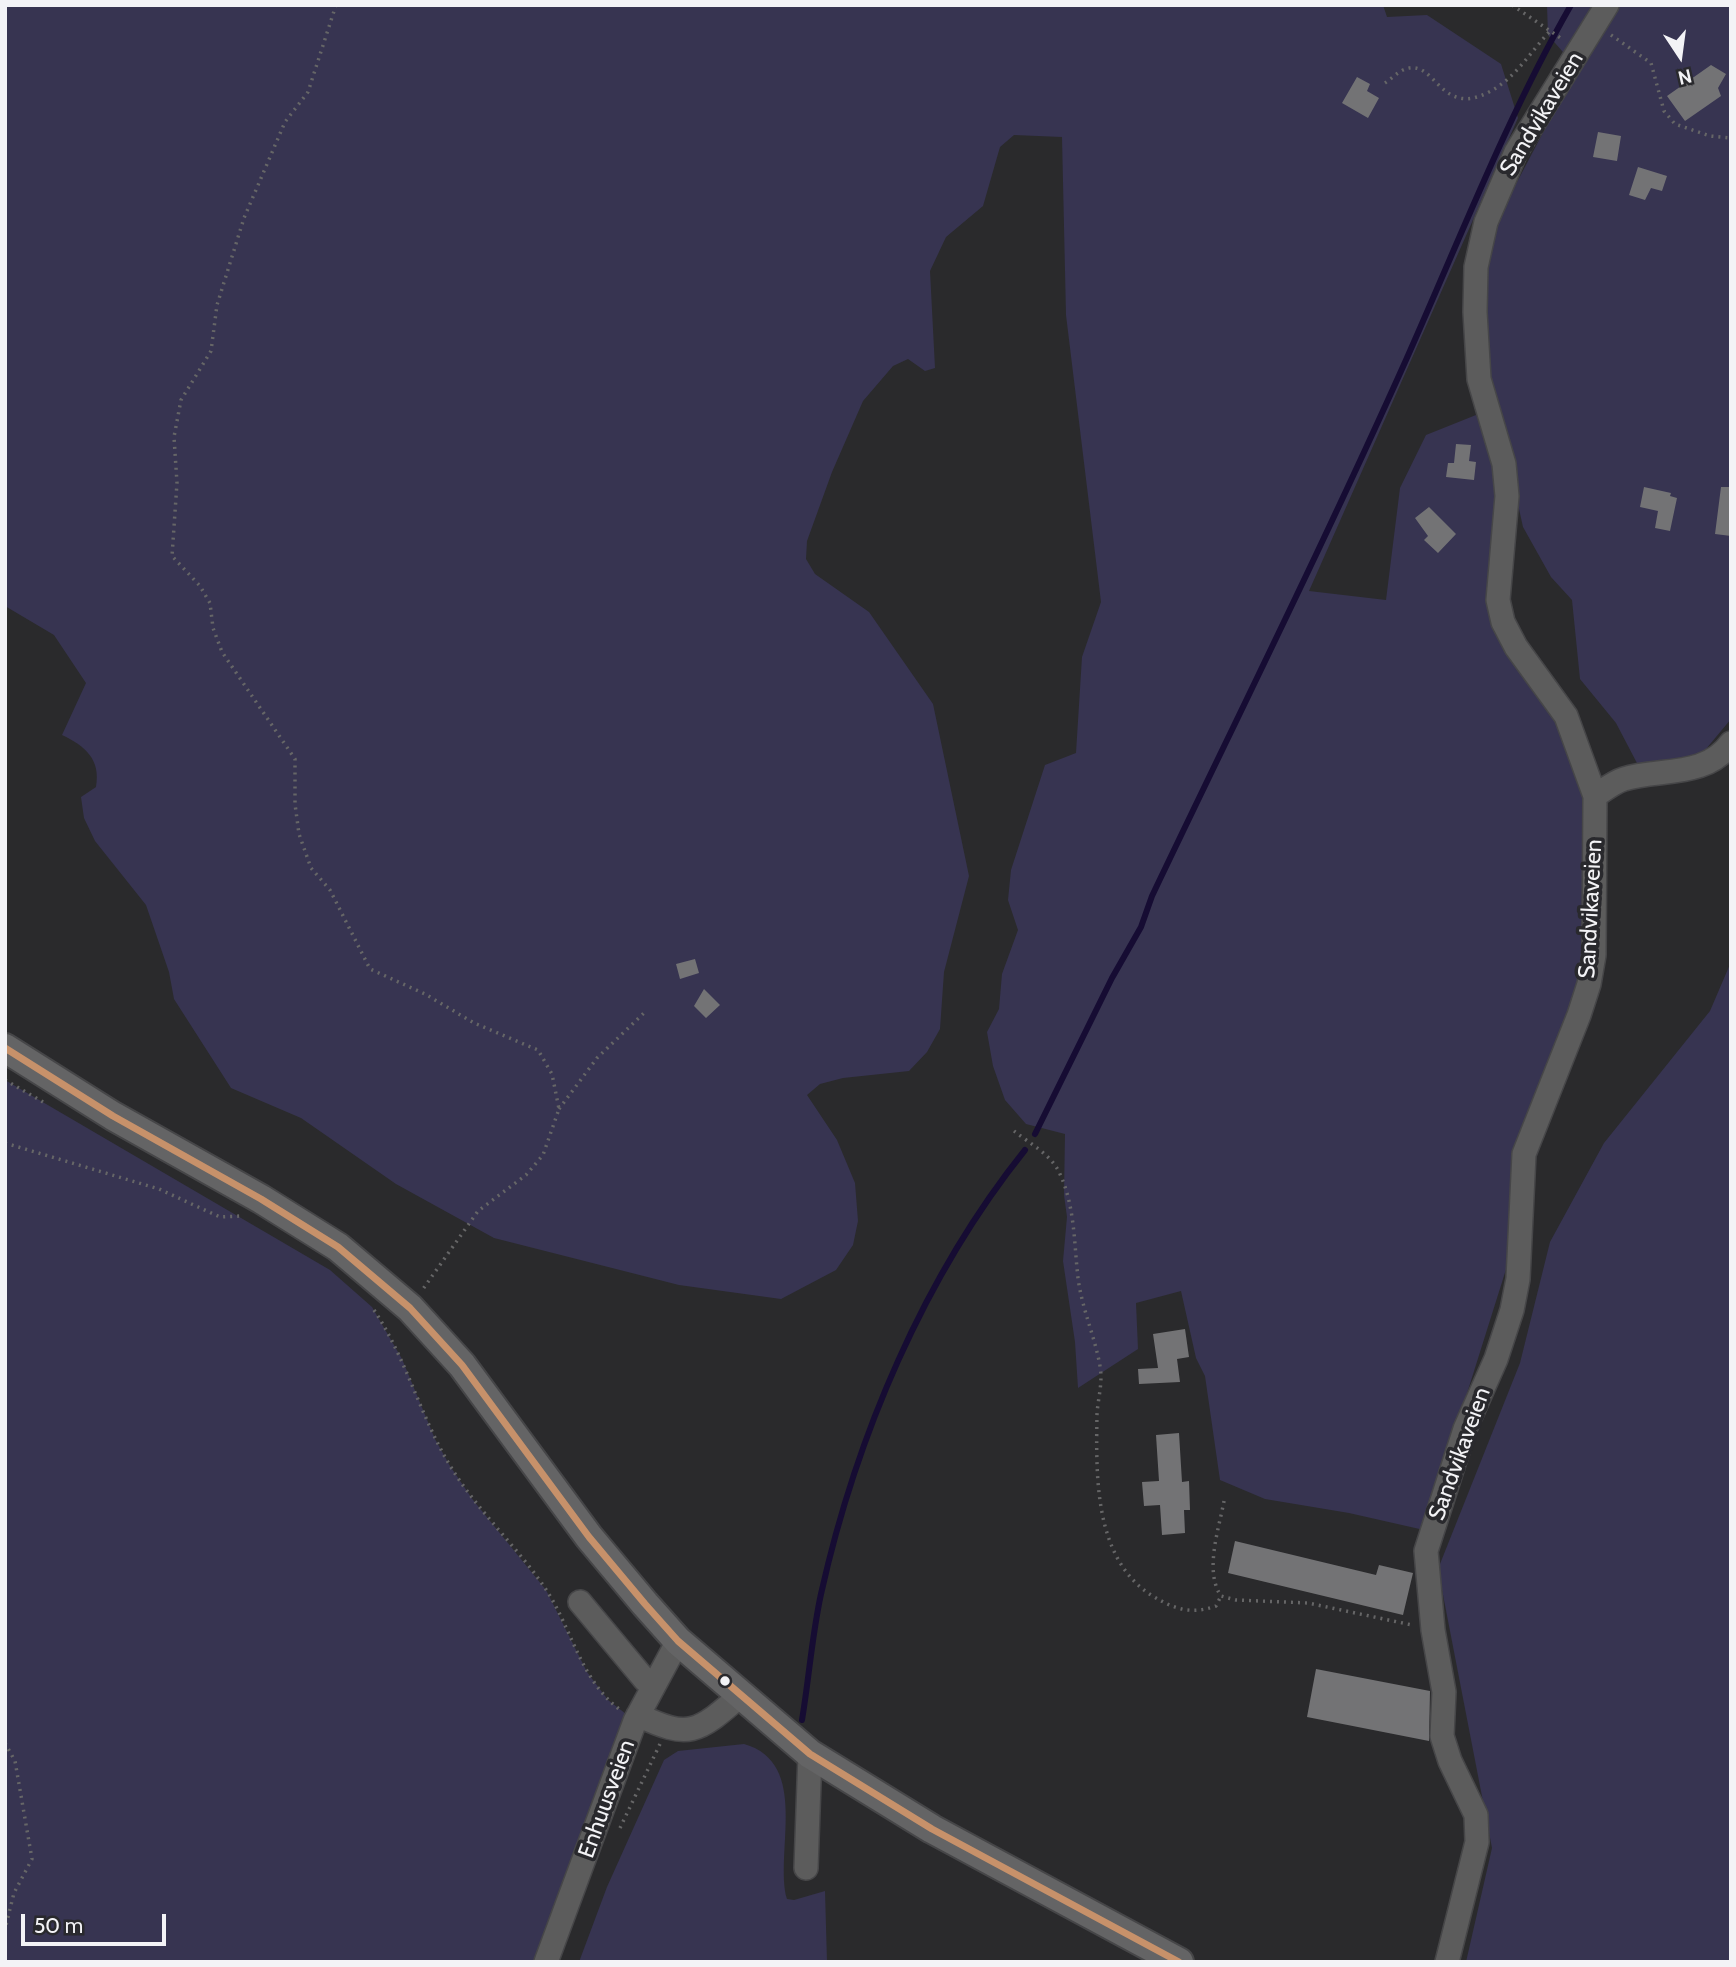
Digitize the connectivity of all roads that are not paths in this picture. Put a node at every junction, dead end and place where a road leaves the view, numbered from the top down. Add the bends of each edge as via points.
1 (1602, 15) edge
2 (1731, 743) edge
3 (1595, 796) junction
4 (5, 1048) edge
5 (580, 1601) dead end
6 (678, 1641) junction
7 (654, 1685) junction
8 (740, 1696) junction
9 (636, 1718) junction
10 (810, 1754) junction
11 (806, 1868) dead end
12 (546, 1962) edge
13 (1179, 1962) edge
14 (1447, 1962) edge

1 - 3 street, Sandvikaveien via 1499,186 1476,267 1475,312 1479,379 1505,474 1506,529 1498,600 1503,622 1566,716
2 - 3 street via 1693,769 1622,779
3 - 14 street, Sandvikaveien via 1594,954 1589,984 1524,1154 1518,1279 1512,1310 1465,1429 1426,1551 1444,1692 1442,1736 1476,1815 1477,1842
4 - 6 main road via 338,1247 410,1308 462,1365 589,1537
5 - 7 street
6 - 7 street, Enhuusveien
6 - 8 main road
7 - 9 street, Enhuusveien
8 - 9 street via 699,1727 667,1729
8 - 10 main road
9 - 12 street, Enhuusveien
10 - 11 street
10 - 13 main road via 932,1829

